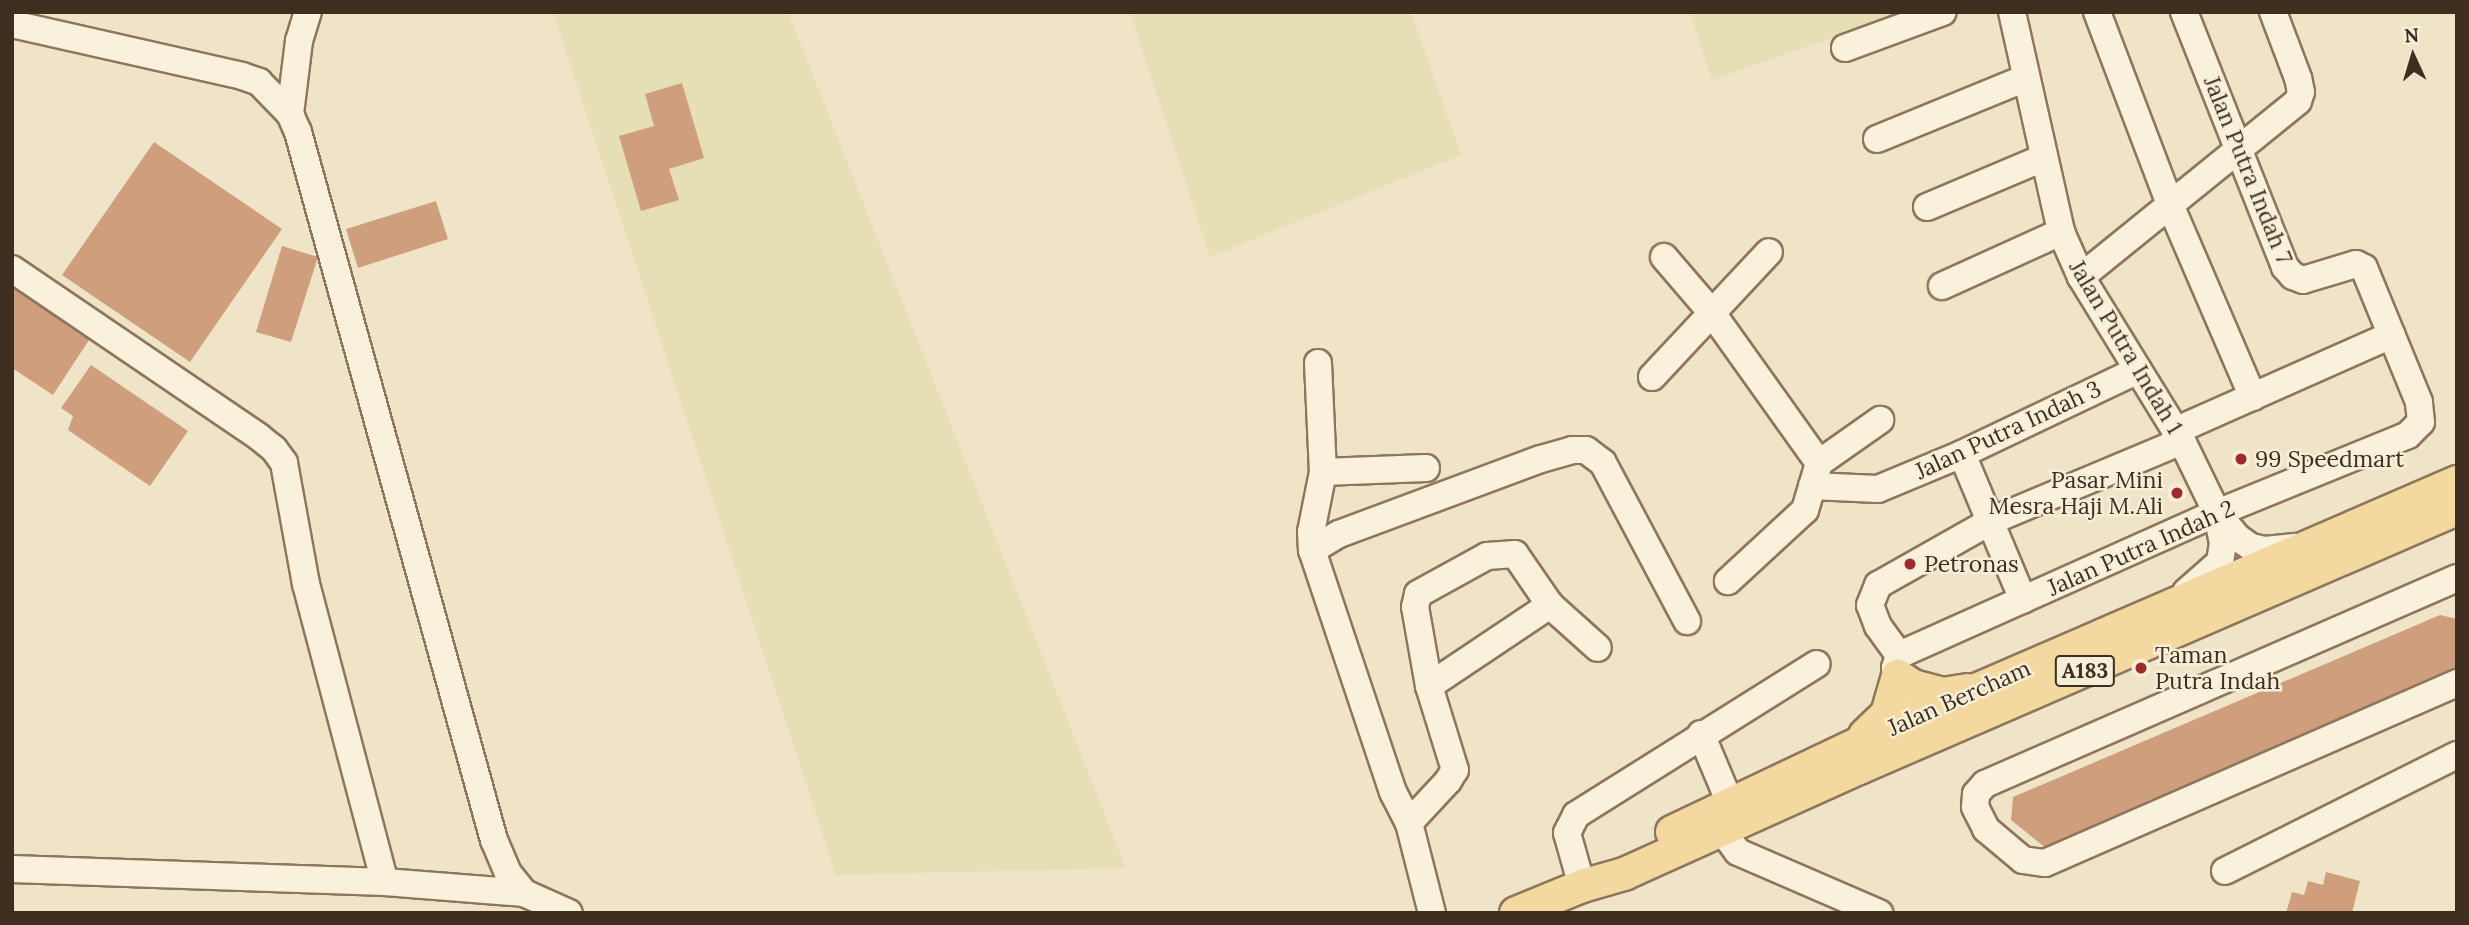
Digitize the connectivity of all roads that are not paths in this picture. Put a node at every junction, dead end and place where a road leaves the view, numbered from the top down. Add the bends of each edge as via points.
1 (308, 12) edge
2 (1943, 12) edge
3 (2012, 12) edge
4 (2097, 12) edge
5 (2184, 12) edge
6 (2273, 12) edge
7 (12, 24) edge
8 (1845, 48) dead end
9 (2026, 78) junction
10 (290, 114) junction
11 (1877, 139) dead end
12 (2239, 151) junction
13 (2043, 158) junction
14 (1927, 207) dead end
15 (2171, 208) junction
16 (2061, 232) junction
17 (1769, 252) dead end
18 (1664, 257) dead end
19 (12, 269) edge
20 (2081, 277) junction
21 (1942, 286) dead end
22 (1712, 313) junction
23 (2392, 335) junction
24 (1318, 363) dead end
25 (2138, 370) junction
26 (1652, 376) dead end
27 (2253, 397) junction
28 (1880, 420) dead end
29 (2178, 436) junction
30 (1962, 454) junction
31 (1426, 468) dead end
32 (1323, 472) junction
33 (1816, 475) junction
34 (2455, 505) edge
35 (2217, 513) junction
36 (1991, 521) junction
37 (2309, 547) junction
38 (1312, 550) junction
39 (2457, 578) edge
40 (1728, 581) dead end
41 (2023, 600) junction
42 (1550, 606) junction
43 (2159, 612) junction
44 (1687, 621) dead end
45 (1598, 648) dead end
46 (1817, 664) dead end
47 (1899, 665) junction
48 (2457, 683) edge
49 (1429, 686) junction
50 (1988, 699) junction
51 (1916, 716) junction
52 (1701, 734) junction
53 (2457, 755) edge
54 (1854, 757) junction
55 (1721, 815) junction
56 (1409, 823) junction
57 (12, 869) edge
58 (2225, 871) dead end
59 (385, 882) junction
60 (1585, 885) junction
61 (524, 893) junction
62 (1854, 902) junction
63 (569, 913) edge
64 (1432, 913) edge
65 (1516, 913) edge
66 (1829, 913) edge
67 (1879, 913) edge

1 - 10 street via 294,68
2 - 8 street
3 - 9 street, Jalan Putra Indah 1
4 - 15 street
5 - 12 street, Jalan Putra Indah 7
6 - 12 street via 2301,92 2298,101
7 - 10 street via 242,76 259,82
9 - 11 street
9 - 13 street, Jalan Putra Indah 1
10 - 61 street via 494,840
12 - 15 street
12 - 23 street, Jalan Putra Indah 7 via 2285,267 2304,280 2356,264 2369,273
13 - 14 street
13 - 16 street, Jalan Putra Indah 1
15 - 20 street
15 - 27 street
16 - 20 street, Jalan Putra Indah 1
16 - 21 street
17 - 22 street
18 - 22 street
19 - 59 street via 259,437 284,463 306,584
20 - 25 street, Jalan Putra Indah 1
22 - 26 street
22 - 33 street
23 - 27 street
23 - 35 street, Jalan Putra Indah 2 via 2419,402 2421,422 2408,435
24 - 32 street
25 - 29 street, Jalan Putra Indah 1
25 - 30 street, Jalan Putra Indah 3
27 - 29 street
28 - 33 street
29 - 35 street, Jalan Putra Indah 1
29 - 36 street
30 - 33 street, Jalan Putra Indah 3 via 1878,489
30 - 36 street
31 - 32 street
32 - 38 street via 1311,532
33 - 40 street via 1805,510
34 - 37 main road, Jalan Bercham / A183
34 - 50 main road, Jalan Bercham / A183
35 - 37 street, Jalan Putra Indah 1 via 2252,547
35 - 41 street, Jalan Putra Indah 2
35 - 43 street, Jalan Putra Indah 1 via 2223,543 2220,562
36 - 41 street
36 - 47 street via 1878,585 1870,606
37 - 43 main road, Jalan Bercham / A183
38 - 44 street via 1339,534 1529,463 1586,450 1604,463
38 - 56 street via 1393,792
39 - 48 street via 1985,785 1976,794 1978,818 2023,860 2045,863
41 - 47 street, Jalan Putra Indah 2
42 - 45 street
42 - 49 street
42 - 49 street via 1515,554 1487,556 1418,594 1415,607
43 - 50 main road, Jalan Bercham / A183
46 - 52 street
47 - 50 main road via 1913,686
47 - 51 street
47 - 54 main road via 1887,714
49 - 56 street via 1455,770
50 - 51 main road via 1949,720
50 - 54 main road, Jalan Bercham / A183
51 - 54 main road, Jalan Bercham / A183
52 - 55 street
52 - 60 street via 1576,816 1567,833
53 - 58 street
54 - 55 main road, Jalan Bercham / A183
55 - 60 main road, Jalan Bercham / A183 via 1615,863
55 - 62 street via 1738,852
56 - 64 street
57 - 59 street
59 - 61 street
60 - 65 main road, Jalan Bercham / A183
61 - 63 street
62 - 66 street
62 - 67 street

